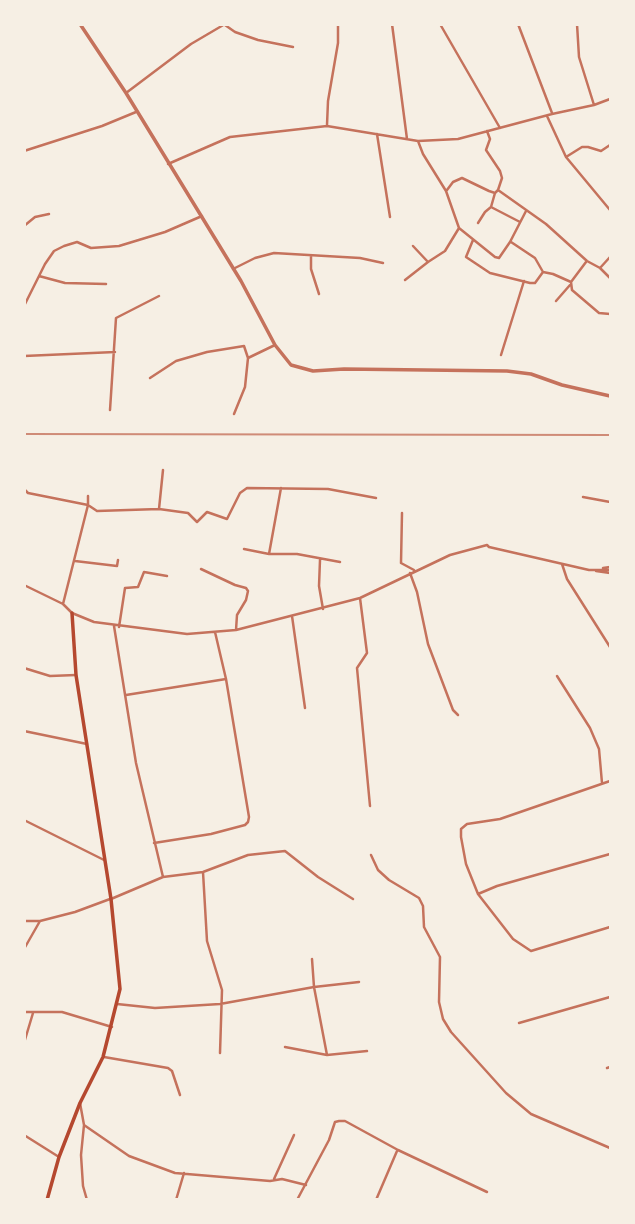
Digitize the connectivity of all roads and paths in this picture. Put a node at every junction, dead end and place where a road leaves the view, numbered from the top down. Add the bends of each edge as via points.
1 (80, 24) edge
2 (338, 24) edge
3 (392, 24) edge
4 (440, 24) edge
5 (518, 24) edge
6 (577, 24) edge
7 (225, 25) edge
8 (293, 47) dead end
9 (126, 93) junction
10 (611, 99) edge
11 (594, 105) junction
12 (136, 112) junction
13 (552, 114) junction
14 (547, 116) junction
15 (327, 126) junction
16 (500, 129) junction
17 (487, 131) junction
18 (377, 134) junction
19 (407, 139) junction
20 (418, 141) junction
21 (611, 145) edge
22 (24, 151) edge
23 (566, 157) junction
24 (168, 164) junction
25 (446, 191) junction
26 (496, 192) junction
27 (491, 207) junction
28 (611, 210) edge
29 (526, 211) junction
30 (49, 214) dead end
31 (202, 216) junction
32 (390, 218) dead end
33 (520, 222) junction
34 (478, 223) dead end
35 (24, 226) edge
36 (459, 228) junction
37 (473, 240) junction
38 (510, 242) junction
39 (413, 246) dead end
40 (312, 256) junction
41 (611, 257) edge
42 (587, 261) junction
43 (428, 262) junction
44 (383, 263) dead end
45 (600, 268) junction
46 (233, 270) junction
47 (543, 272) junction
48 (39, 276) junction
49 (611, 278) edge
50 (405, 280) dead end
51 (524, 281) junction
52 (106, 284) dead end
53 (570, 284) junction
54 (319, 294) dead end
55 (159, 296) dead end
56 (556, 301) dead end
57 (24, 306) edge
58 (611, 314) edge
59 (275, 345) junction
60 (115, 352) junction
61 (501, 355) dead end
62 (24, 356) edge
63 (248, 358) junction
64 (150, 378) dead end
65 (611, 396) edge
66 (110, 410) dead end
67 (234, 414) dead end
68 (163, 470) dead end
69 (281, 487) junction
70 (24, 489) edge
71 (88, 496) dead end
72 (583, 497) dead end
73 (376, 498) dead end
74 (611, 502) edge
75 (88, 505) junction
76 (159, 509) junction
77 (402, 513) dead end
78 (244, 549) dead end
79 (269, 554) junction
80 (320, 559) junction
81 (118, 560) dead end
82 (75, 561) junction
83 (340, 562) dead end
84 (562, 564) junction
85 (201, 569) dead end
86 (414, 570) junction
87 (611, 570) edge
88 (410, 573) junction
89 (167, 576) dead end
90 (24, 585) edge
91 (360, 598) junction
92 (63, 604) junction
93 (323, 608) junction
94 (72, 613) junction
95 (292, 616) junction
96 (117, 626) junction
97 (236, 630) junction
98 (215, 632) junction
99 (611, 647) edge
100 (24, 668) edge
101 (76, 675) junction
102 (557, 676) dead end
103 (226, 679) junction
104 (125, 695) junction
105 (305, 708) dead end
106 (458, 715) dead end
107 (24, 731) edge
108 (87, 744) junction
109 (611, 781) edge
110 (602, 783) junction
111 (370, 806) dead end
112 (24, 820) edge
113 (154, 843) junction
114 (611, 854) edge
115 (371, 855) dead end
116 (104, 860) junction
117 (203, 872) junction
118 (163, 877) junction
119 (478, 894) junction
120 (110, 899) junction
121 (353, 899) dead end
122 (24, 921) edge
123 (40, 921) junction
124 (611, 927) edge
125 (24, 949) edge
126 (312, 960) dead end
127 (359, 982) dead end
128 (314, 986) junction
129 (611, 997) edge
130 (117, 1004) junction
131 (220, 1004) junction
132 (24, 1012) edge
133 (33, 1013) junction
134 (519, 1023) dead end
135 (112, 1027) junction
136 (24, 1044) edge
137 (285, 1047) dead end
138 (367, 1051) dead end
139 (220, 1053) dead end
140 (327, 1055) junction
141 (103, 1056) junction
142 (180, 1095) dead end
143 (80, 1103) junction
144 (83, 1125) junction
145 (24, 1135) edge
146 (294, 1135) dead end
147 (611, 1148) edge
148 (398, 1150) junction
149 (59, 1157) junction
150 (184, 1173) junction
151 (274, 1181) junction
152 (306, 1185) junction
153 (488, 1192) dead end
154 (47, 1199) edge
155 (88, 1199) edge
156 (176, 1199) edge
157 (297, 1199) edge
158 (376, 1199) edge

1 - 9 street
2 - 15 street
3 - 19 street
4 - 16 street
5 - 13 street
6 - 11 street via 579,57
7 - 8 street via 258,40
7 - 9 street via 191,44
9 - 12 street
10 - 11 street
11 - 13 street
12 - 22 street
12 - 24 street
13 - 14 street
14 - 16 street
14 - 23 street
15 - 18 street
15 - 24 street via 230,137
16 - 17 street
17 - 20 street via 458,139
17 - 26 street via 486,150 502,178
18 - 19 street
18 - 32 street
19 - 20 street
20 - 25 street
21 - 23 street via 601,151 582,148
23 - 28 street
24 - 31 street
25 - 26 street via 462,178
25 - 36 street
26 - 27 street
26 - 29 street
27 - 33 street
27 - 34 street
29 - 33 street
29 - 42 street
30 - 35 street
31 - 46 street
31 - 48 street via 119,246 90,248 77,242 64,246 54,251
33 - 38 street
36 - 37 street
36 - 43 street via 445,251
37 - 38 street via 499,258
37 - 51 street via 467,259 490,273
38 - 47 street via 535,258
39 - 43 street
40 - 44 street
40 - 46 street via 274,253
40 - 54 street via 311,270
41 - 45 street
42 - 45 street
42 - 53 street
43 - 50 street
45 - 49 street
46 - 59 street
47 - 51 street via 535,283
47 - 53 street
48 - 52 street via 65,283
48 - 57 street
51 - 61 street
53 - 56 street
53 - 58 street via 577,297 599,313
55 - 60 street via 116,318
59 - 63 street
59 - 65 street via 291,365 313,371 508,371
60 - 62 street
60 - 66 street
63 - 64 street via 244,346 207,352 176,361
63 - 67 street via 245,387
68 - 76 street
69 - 73 street
69 - 76 street via 247,488 227,519 207,512 197,522 188,513
69 - 79 street
70 - 75 street
71 - 75 street
72 - 74 street
75 - 76 street via 97,511
75 - 82 street
77 - 86 street via 401,563
78 - 79 street
79 - 80 street
80 - 83 street
80 - 93 street
81 - 82 street via 117,566
82 - 92 street
84 - 86 street via 488,545
84 - 87 street
84 - 99 street
85 - 97 street via 248,591
86 - 88 street
88 - 91 street
88 - 106 street via 428,644
89 - 96 street via 144,572 138,587 125,588
90 - 92 street
91 - 93 street
91 - 111 street via 368,653 357,668
92 - 94 street
93 - 95 street
94 - 96 street
94 - 101 main road
95 - 97 street
95 - 105 street
96 - 98 street via 178,634
96 - 104 street
97 - 98 street
98 - 103 street
100 - 101 street via 50,676
101 - 108 main road
102 - 110 street via 599,749
103 - 104 street
103 - 113 street via 248,822 211,834
104 - 113 street
107 - 108 street
108 - 116 main road
109 - 110 street
110 - 119 street via 461,829 466,864
112 - 116 street
113 - 118 street
114 - 119 street
115 - 147 street via 378,870 419,898 423,906 424,927 440,957 439,1002 451,1032 531,1114
116 - 120 main road
117 - 118 street
117 - 121 street via 248,855 285,851
117 - 131 street via 207,941 220,983
118 - 120 street
119 - 124 street via 513,939 531,951
120 - 123 street
120 - 130 main road via 120,969
122 - 123 street
123 - 125 street
126 - 128 street
127 - 128 street
128 - 131 street
128 - 140 street
129 - 134 street
130 - 131 street via 155,1008
130 - 135 main road
131 - 139 street
132 - 133 street
133 - 135 street via 62,1012
133 - 136 street
135 - 141 main road
137 - 140 street
138 - 140 street
141 - 142 street via 167,1068
141 - 143 main road
143 - 144 street
143 - 149 main road
144 - 150 street via 129,1156
144 - 155 street via 81,1165
145 - 149 street
146 - 151 street
148 - 152 street via 345,1121 335,1122
148 - 153 street
148 - 158 street
149 - 154 main road
150 - 151 street
150 - 156 street
151 - 152 street
152 - 157 street

